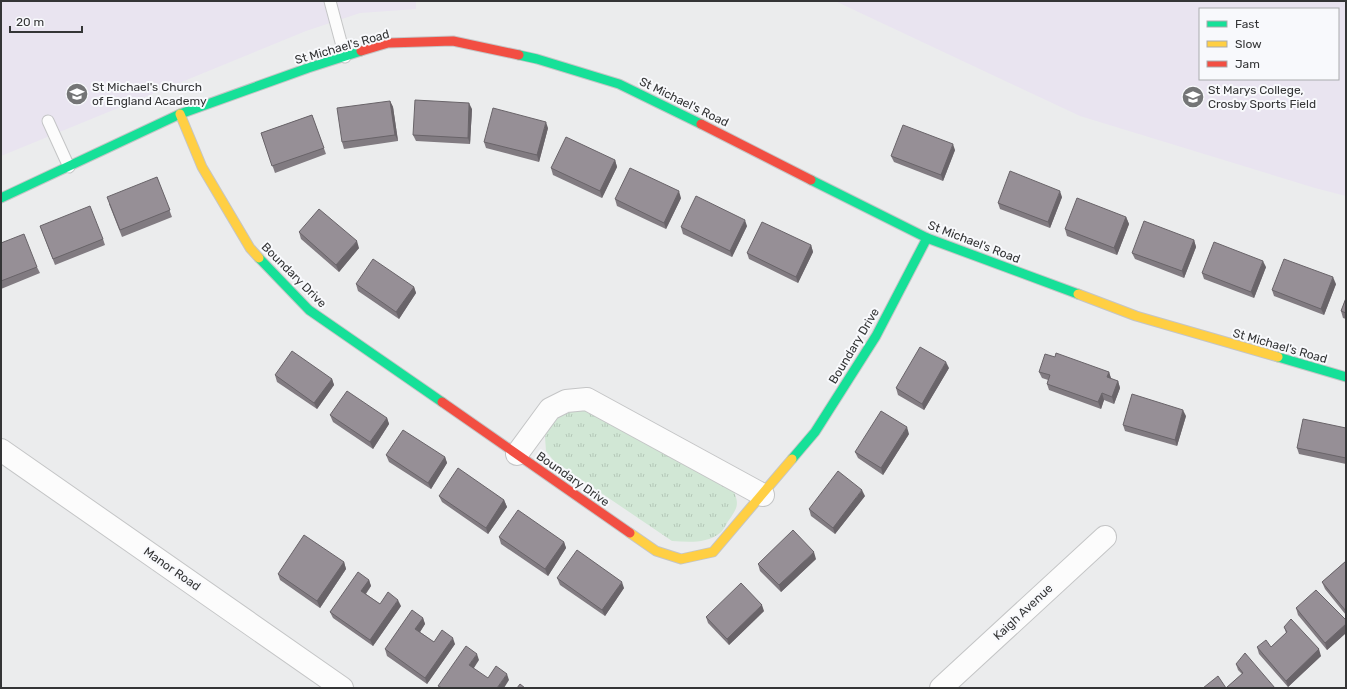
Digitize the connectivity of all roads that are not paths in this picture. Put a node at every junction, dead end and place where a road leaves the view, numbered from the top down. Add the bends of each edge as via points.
1 (330, 1) edge
2 (344, 57) junction
3 (180, 114) junction
4 (48, 121) dead end
5 (69, 167) junction
6 (1, 198) edge
7 (927, 238) junction
8 (1346, 378) edge
9 (1, 450) edge
10 (517, 454) junction
11 (763, 495) junction
12 (1105, 536) dead end
13 (342, 688) edge
14 (942, 688) edge

1 - 2 lane
2 - 3 street, St Michael's Road
2 - 7 street, St Michael's Road via 388,43 453,41 537,59 619,84
3 - 5 street, St Michael's Road
3 - 10 street, Boundary Drive via 202,167 250,248 309,310
4 - 5 lane
5 - 6 street, St Michael's Road
7 - 8 street, St Michael's Road via 1136,316
7 - 11 street, Boundary Drive via 876,336 815,432
9 - 13 street, Manor Road
10 - 11 street via 550,409 566,401 587,399
10 - 11 street, Boundary Drive via 656,551 681,559 713,552
12 - 14 street, Kaigh Avenue

